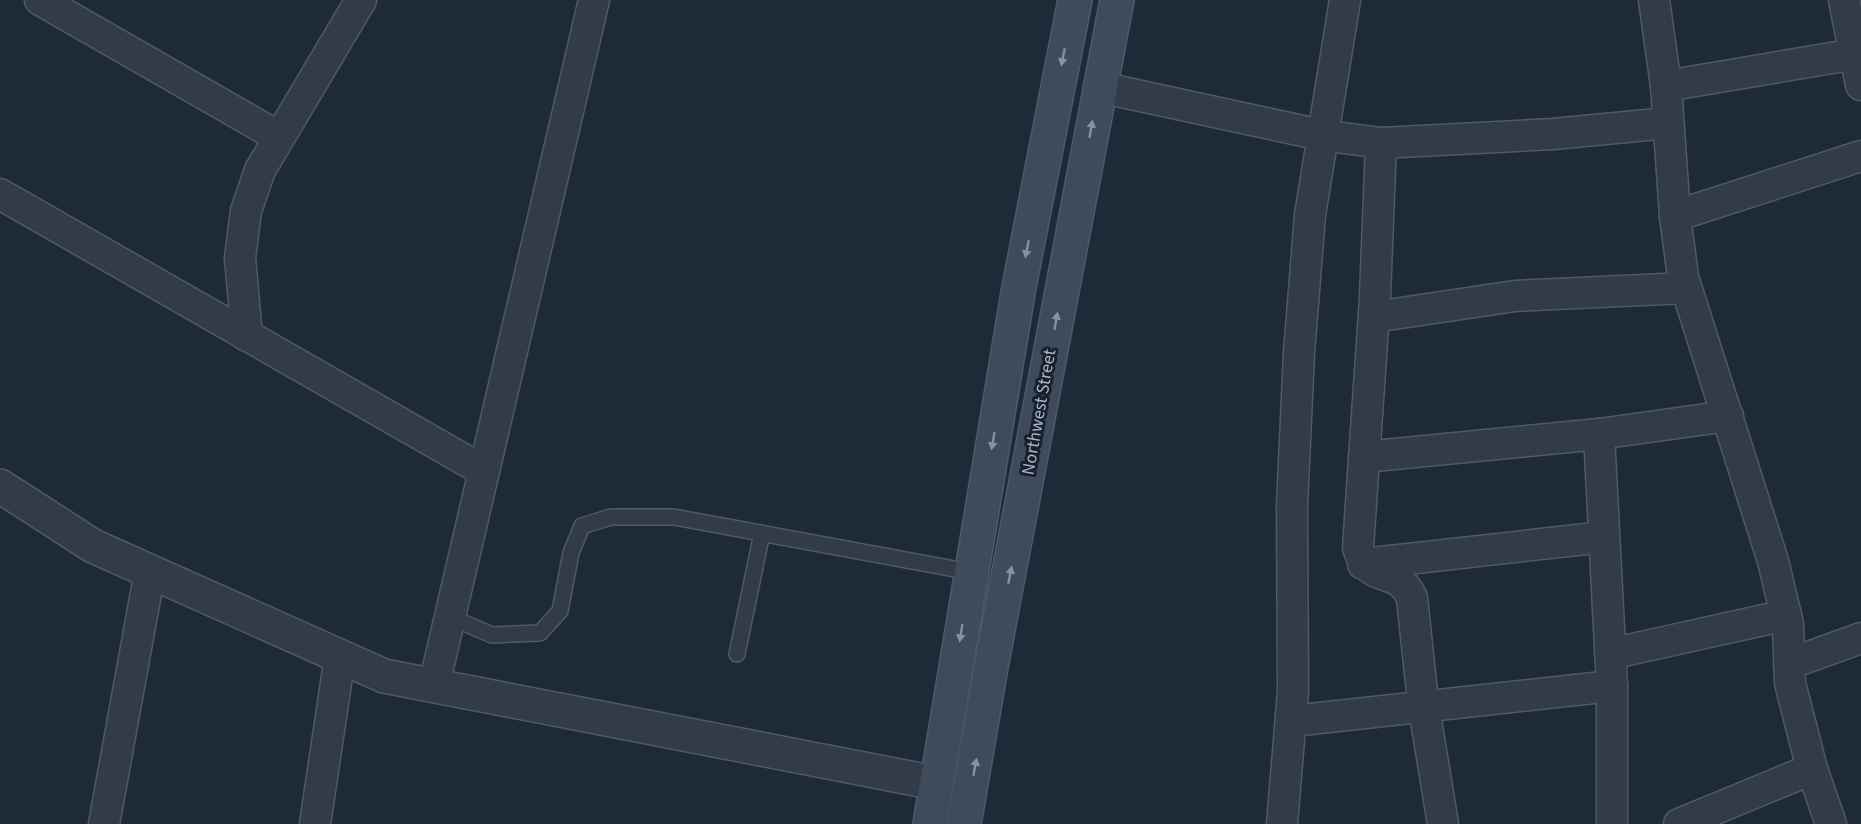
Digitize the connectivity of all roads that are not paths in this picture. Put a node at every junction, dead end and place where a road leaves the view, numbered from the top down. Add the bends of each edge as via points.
1 (40, 0) edge
2 (361, 0) edge
3 (594, 0) edge
4 (1075, 0) edge
5 (1117, 0) edge
6 (1345, 0) edge
7 (1654, 0) edge
8 (1844, 0) edge
9 (1858, 54) edge
10 (1861, 85) edge
11 (1666, 86) junction
12 (1098, 87) junction
13 (1668, 123) junction
14 (1321, 135) junction
15 (279, 137) junction
16 (1381, 143) junction
17 (1861, 156) edge
18 (0, 194) edge
19 (1675, 216) junction
20 (1686, 288) junction
21 (1374, 316) junction
22 (247, 336) junction
23 (1728, 416) junction
24 (1599, 434) junction
25 (1364, 457) junction
26 (484, 471) junction
27 (0, 486) edge
28 (762, 533) junction
29 (1604, 537) junction
30 (1363, 564) junction
31 (150, 571) junction
32 (971, 572) junction
33 (1786, 615) junction
34 (450, 617) junction
35 (1861, 638) edge
36 (737, 654) dead end
37 (1610, 654) junction
38 (339, 656) junction
39 (1789, 664) junction
40 (434, 685) junction
41 (1612, 686) junction
42 (1424, 708) junction
43 (1292, 721) junction
44 (1812, 769) junction
45 (936, 783) junction
46 (104, 824) edge
47 (315, 824) edge
48 (930, 824) edge
49 (964, 824) edge
50 (1282, 824) edge
51 (1443, 824) edge
52 (1612, 824) edge
53 (1678, 824) edge
54 (1832, 824) edge

1 - 15 street
2 - 15 street
3 - 26 street
4 -> 32 main road via 1019,287
5 - 12 main road, Northwest Street
6 - 14 street
7 - 11 street
8 - 9 street
9 - 10 street
9 - 11 street
11 - 13 street
12 - 14 street
49 -> 12 main road, Northwest Street
13 - 16 street
13 - 19 street
14 - 16 street
14 - 43 street via 1299,353 1292,506
15 - 22 street via 260,170 246,211 240,258
16 - 21 street
17 - 19 street
18 - 22 street
19 - 20 street
20 - 21 street via 1515,296
20 - 23 street
21 - 25 street
22 - 26 street
23 - 24 street
23 - 33 street via 1758,508
24 - 25 street
24 - 29 street
25 - 30 street via 1358,548
26 - 34 street
27 - 31 street via 93,546
28 - 32 lane
28 - 34 lane via 674,517 611,517 582,526 571,553 560,611 540,633 492,635
28 - 36 lane
29 - 30 street
29 - 37 street
30 - 42 street via 1396,579 1409,593
31 - 38 street
31 - 46 street
32 -> 45 main road
33 - 37 street
33 - 39 street
34 - 40 street
35 - 39 street
37 - 41 street
38 - 40 street via 384,676
38 - 47 street
39 - 44 street via 1790,683
40 - 45 street
41 - 42 street
41 - 52 street
42 - 43 street
42 - 51 street
43 - 50 street
44 - 53 street
44 - 54 street
45 - 48 main road

